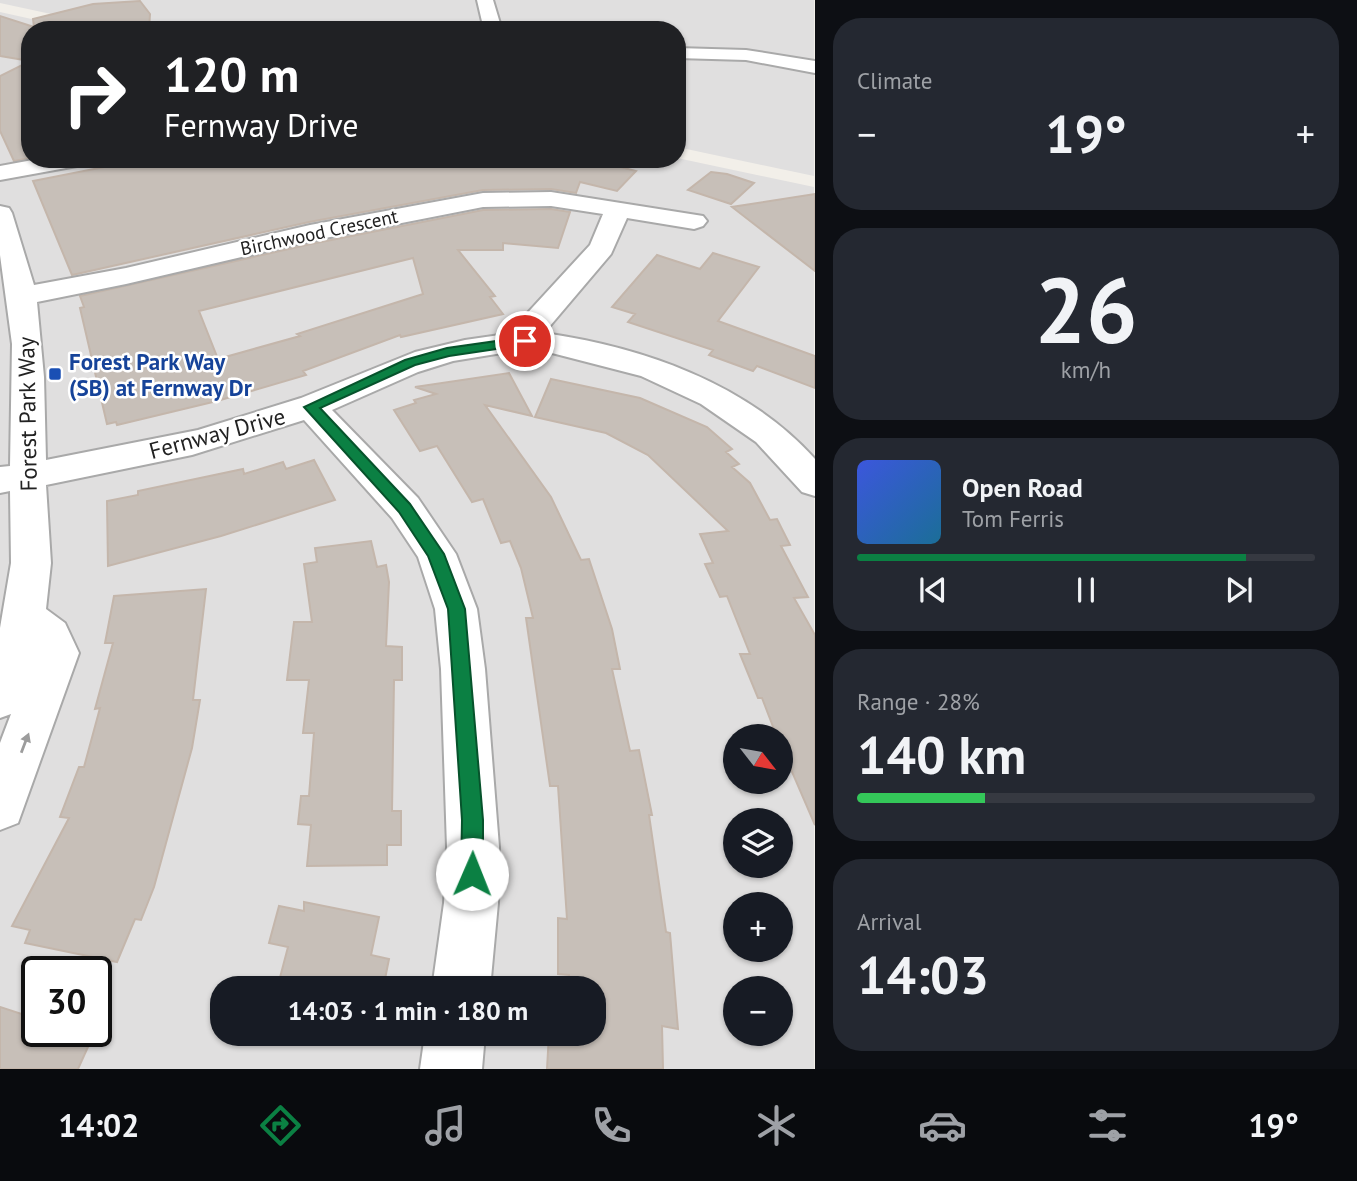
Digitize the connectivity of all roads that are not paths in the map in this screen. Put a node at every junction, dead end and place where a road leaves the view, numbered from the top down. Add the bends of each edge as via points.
1 (485, 0) edge
2 (491, 21) edge
3 (686, 53) edge
4 (814, 66) edge
5 (28, 168) edge
6 (0, 173) edge
7 (618, 208) junction
8 (0, 213) edge
9 (694, 221) dead end
10 (23, 296) junction
11 (525, 341) junction
12 (311, 407) junction
13 (14, 478) edge
14 (814, 483) edge
15 (23, 617) junction
16 (0, 698) edge
17 (0, 806) edge
18 (463, 976) edge
19 (454, 1046) edge
20 (451, 1069) edge

1 - 2 street
3 - 4 street via 746,55
5 - 6 street
7 - 9 street, Birchwood Crescent
7 - 10 street, Birchwood Crescent via 540,198 473,201
7 - 11 street via 602,248 532,326
8 - 10 street, Forest Park Way
10 - 13 street, Forest Park Way via 29,369
11 - 12 street, Fernway Drive via 447,352 410,363
11 - 14 street, Fernway Drive via 638,364 709,393 767,433
12 - 13 street, Fernway Drive via 192,443
12 - 18 street via 405,508 436,554 456,609 473,847
13 - 15 street, Forest Park Way via 31,561
15 - 16 street, Forest Park Way
17 -> 15 street via 57,653 52,637
19 - 20 street

